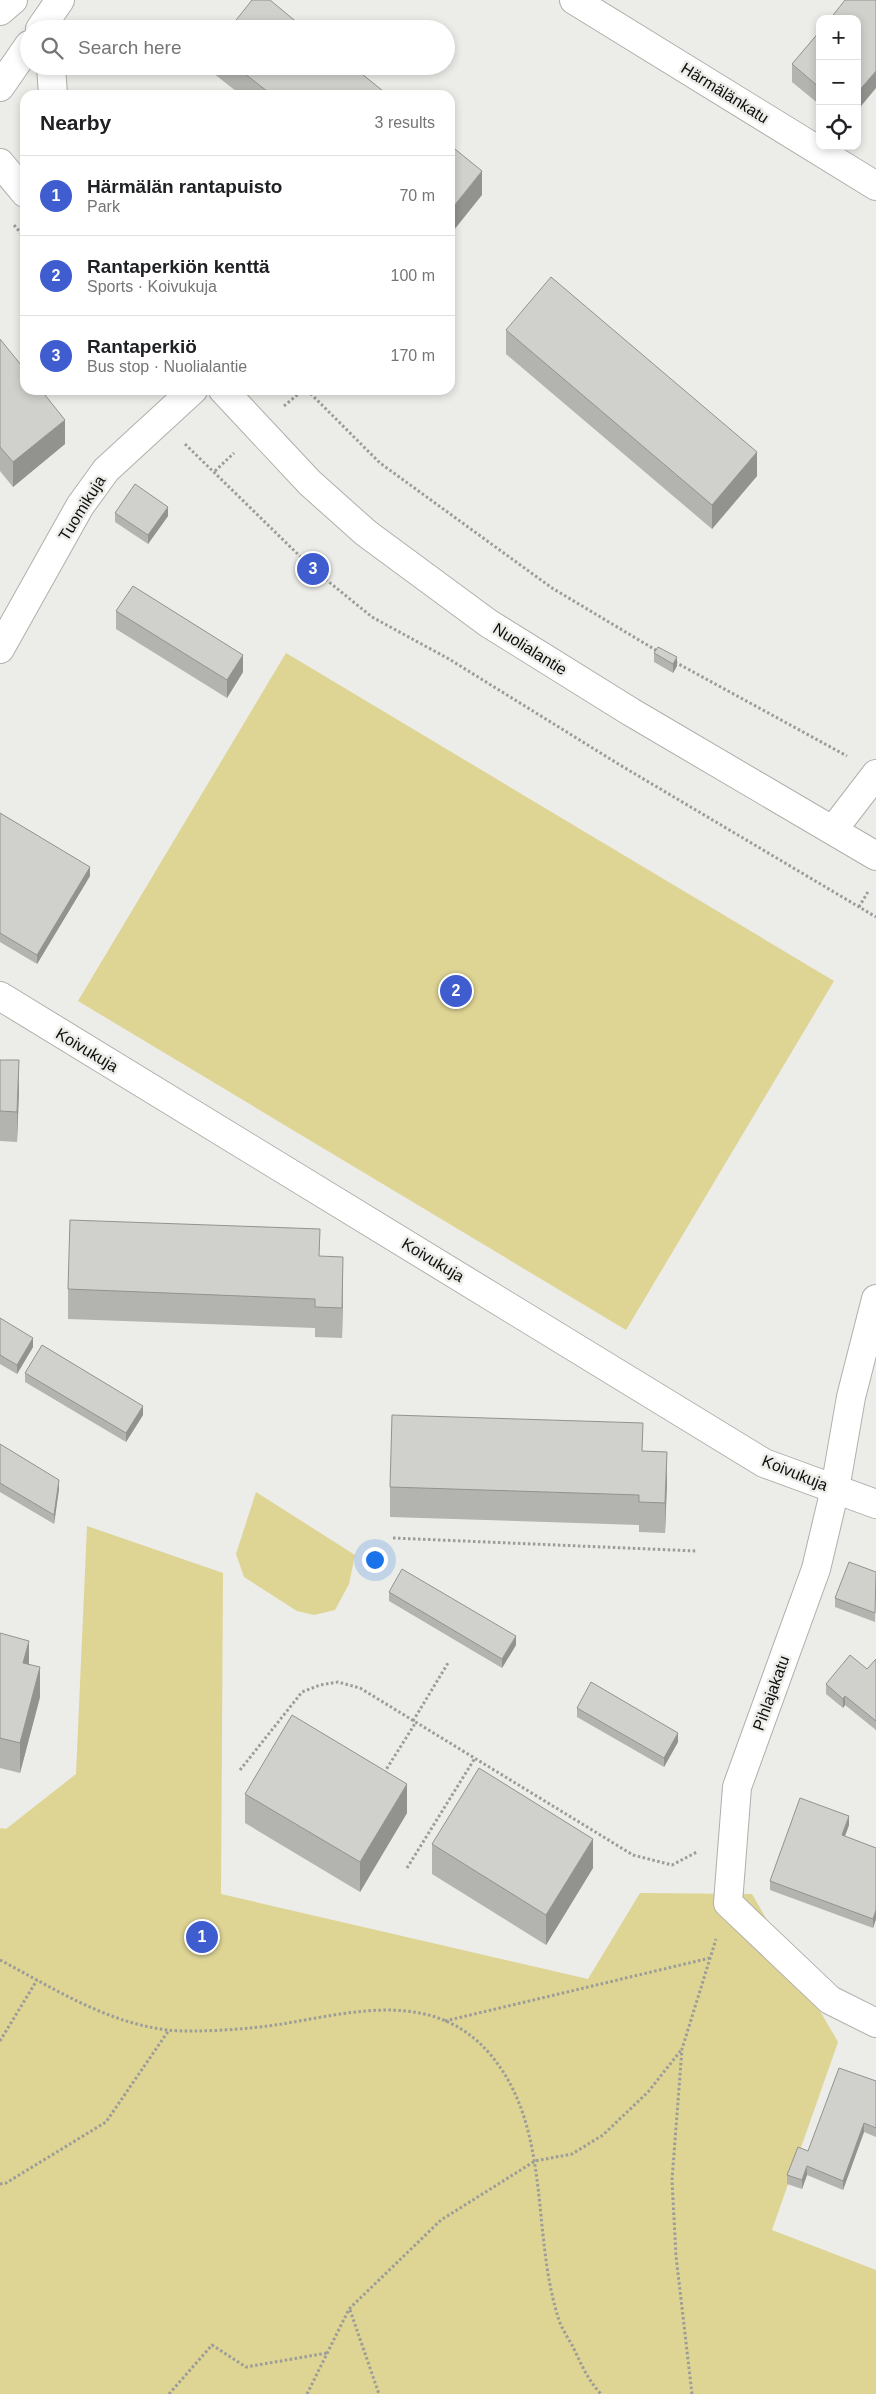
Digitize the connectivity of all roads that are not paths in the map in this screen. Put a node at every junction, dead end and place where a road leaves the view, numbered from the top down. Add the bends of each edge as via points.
1 (13, 0) edge
2 (574, 0) edge
3 (0, 11) edge
4 (20, 58) edge
5 (52, 75) edge
6 (0, 87) edge
7 (53, 90) edge
8 (0, 163) edge
9 (876, 186) edge
10 (20, 187) edge
11 (186, 395) edge
12 (228, 395) edge
13 (0, 649) edge
14 (876, 774) edge
15 (833, 830) junction
16 (876, 856) edge
17 (0, 996) edge
18 (876, 1299) edge
19 (835, 1489) junction
20 (876, 1504) edge
21 (876, 2024) edge

1 - 3 street
2 - 9 street, Härmälänkatu
4 - 6 street
5 - 7 street
8 - 10 street
11 - 13 street, Tuomikuja via 106,470 80,506
12 - 15 street, Nuolialantie via 310,483 366,533 488,623 631,712
14 - 15 street
15 - 16 street, Nuolialantie
17 - 19 street, Koivukuja via 764,1463
18 - 19 street, Pihlajakatu via 852,1397
19 - 20 street, Koivukuja
19 - 21 street, Pihlajakatu via 816,1569 737,1787 728,1903 830,2000

